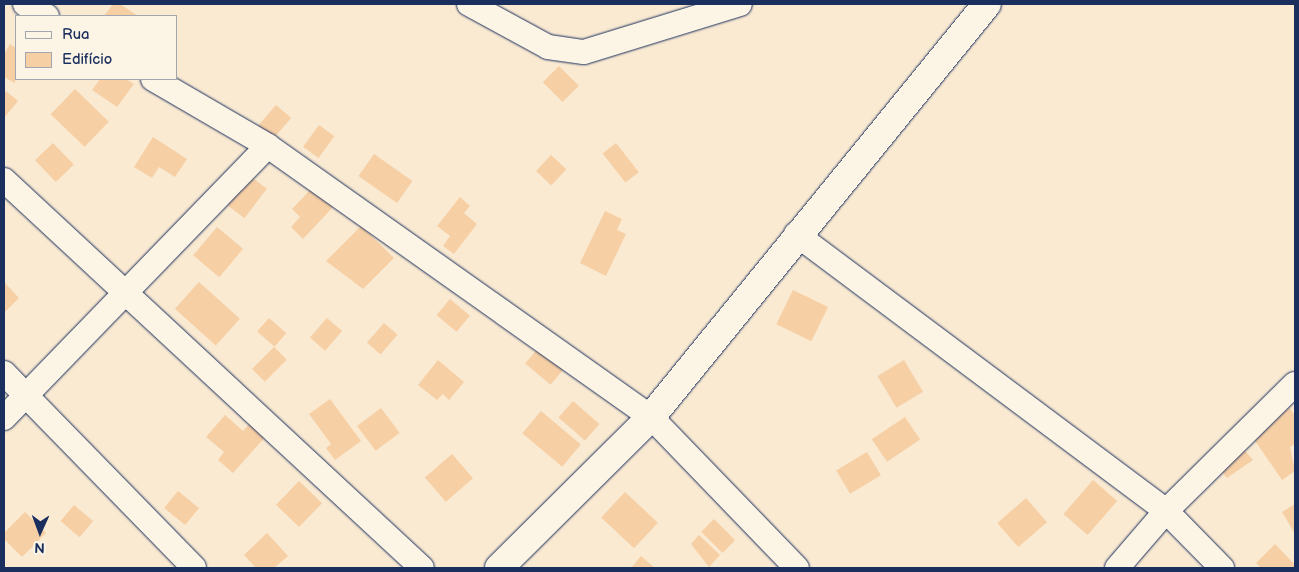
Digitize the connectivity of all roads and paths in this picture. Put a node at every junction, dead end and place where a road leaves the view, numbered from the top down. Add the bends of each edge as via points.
1 (25, 4) edge
2 (469, 4) edge
3 (740, 4) edge
4 (986, 4) edge
5 (45, 15) edge
6 (156, 80) edge
7 (268, 146) junction
8 (4, 180) edge
9 (796, 234) junction
10 (125, 293) junction
11 (4, 373) edge
12 (1295, 384) edge
13 (27, 392) junction
14 (651, 417) junction
15 (4, 418) edge
16 (1166, 511) junction
17 (194, 568) edge
18 (422, 568) edge
19 (499, 568) edge
20 (797, 568) edge
21 (1117, 568) edge
22 (1222, 568) edge

1 - 5 street
2 - 3 street via 548,47 584,52
4 - 9 street
6 - 7 street
7 - 10 street
7 - 14 street
8 - 10 street
9 - 14 street
9 - 16 street
10 - 13 street
10 - 18 street
11 - 13 street
12 - 16 street
13 - 15 street
13 - 17 street
14 - 19 street
14 - 20 street
16 - 21 street
16 - 22 street

